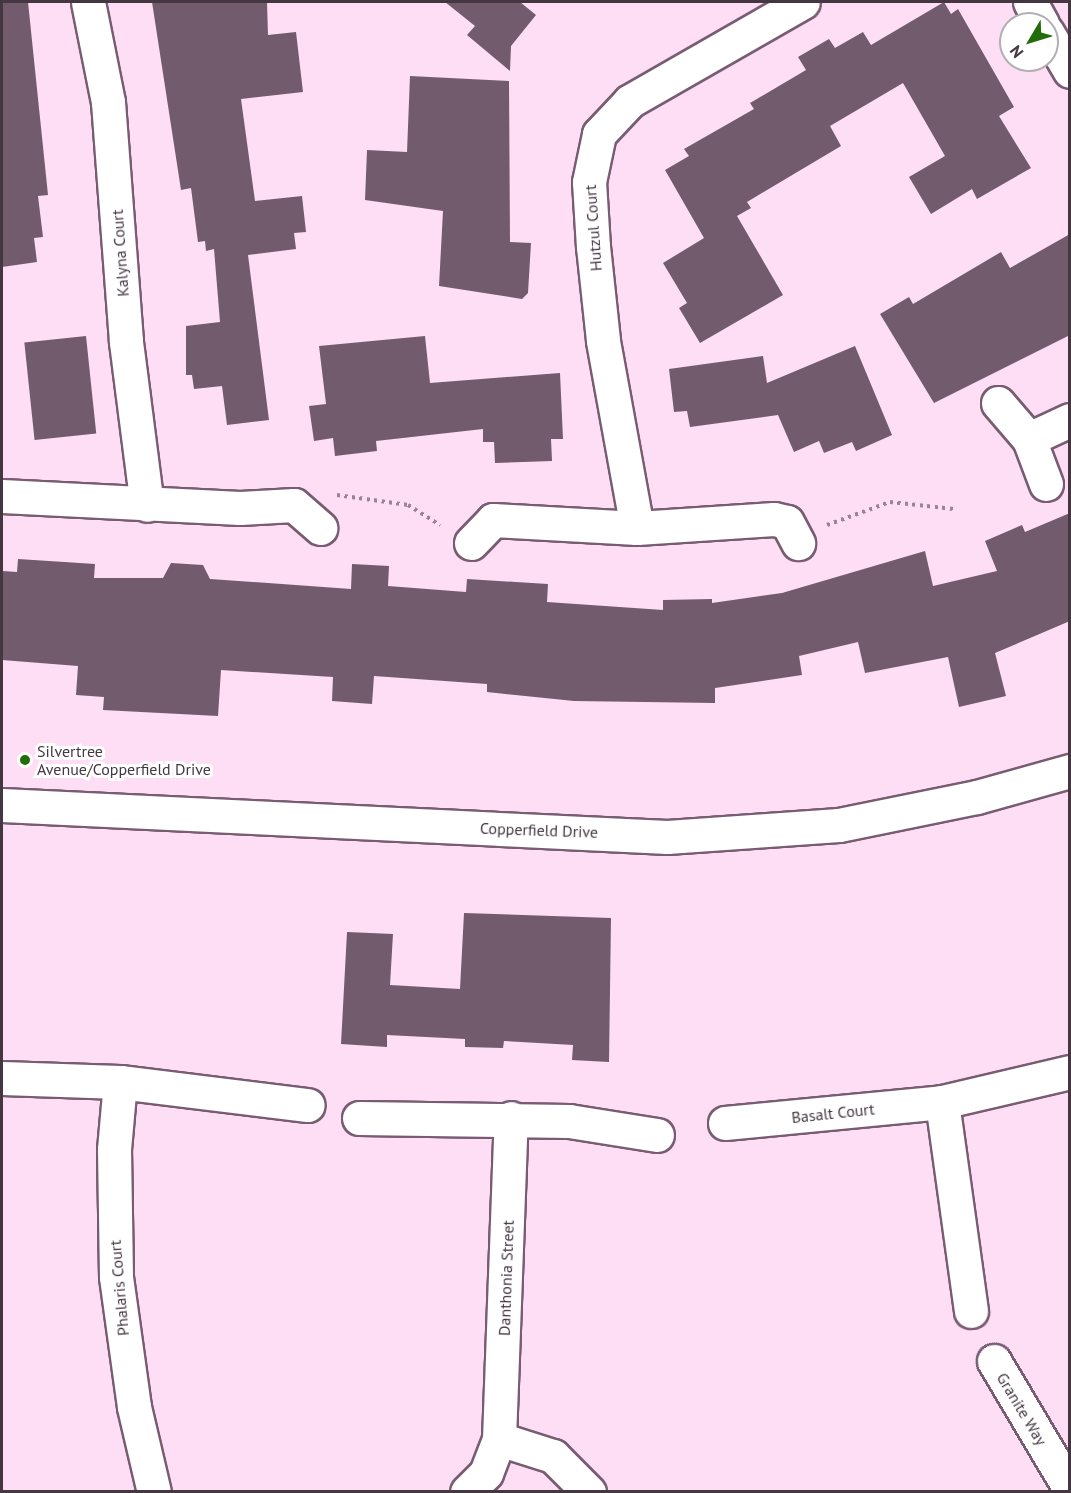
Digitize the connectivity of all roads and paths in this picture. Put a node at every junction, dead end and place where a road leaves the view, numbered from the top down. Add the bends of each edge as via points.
1 (88, 2) edge
2 (802, 2) edge
3 (1059, 52) edge
4 (1070, 71) edge
5 (998, 403) dead end
6 (1070, 420) edge
7 (1029, 439) junction
8 (1046, 483) dead end
9 (2, 496) edge
10 (147, 505) junction
11 (294, 505) junction
12 (954, 509) dead end
13 (320, 528) dead end
14 (637, 528) junction
15 (473, 539) joint
16 (798, 539) joint
17 (1070, 771) edge
18 (2, 805) edge
19 (1070, 1072) edge
20 (2, 1077) edge
21 (120, 1082) junction
22 (942, 1102) junction
23 (308, 1105) dead end
24 (359, 1118) dead end
25 (512, 1118) junction
26 (725, 1122) dead end
27 (657, 1135) dead end
28 (971, 1311) dead end
29 (994, 1361) dead end
30 (499, 1439) junction
31 (1070, 1489) edge
32 (154, 1491) edge
33 (467, 1491) edge
34 (589, 1491) edge

1 - 10 street, Kalyna Court via 108,102 126,342
2 - 14 street, Hutzul Court via 630,101 599,135 590,182 595,258 603,340
3 - 4 street
5 - 7 street
6 - 7 street
7 - 8 street
9 - 10 street
10 - 11 street
11 - 13 street
11 - 15 path via 310,491 408,505 439,525
12 - 16 path via 890,502
14 - 15 street via 493,520
14 - 16 street via 774,519 787,522
17 - 18 street, Copperfield Drive via 977,797 839,825 667,837
19 - 22 street, Basalt Court
20 - 21 street
21 - 23 street
21 - 32 street, Phalaris Court via 114,1149 116,1276 134,1407
22 - 26 street, Basalt Court
22 - 28 street
24 - 25 street
25 - 27 street
25 - 30 street, Danthonia Street
29 - 31 street, Granite Way
30 - 33 street, Danthonia Street via 486,1473
30 - 34 street via 553,1456

